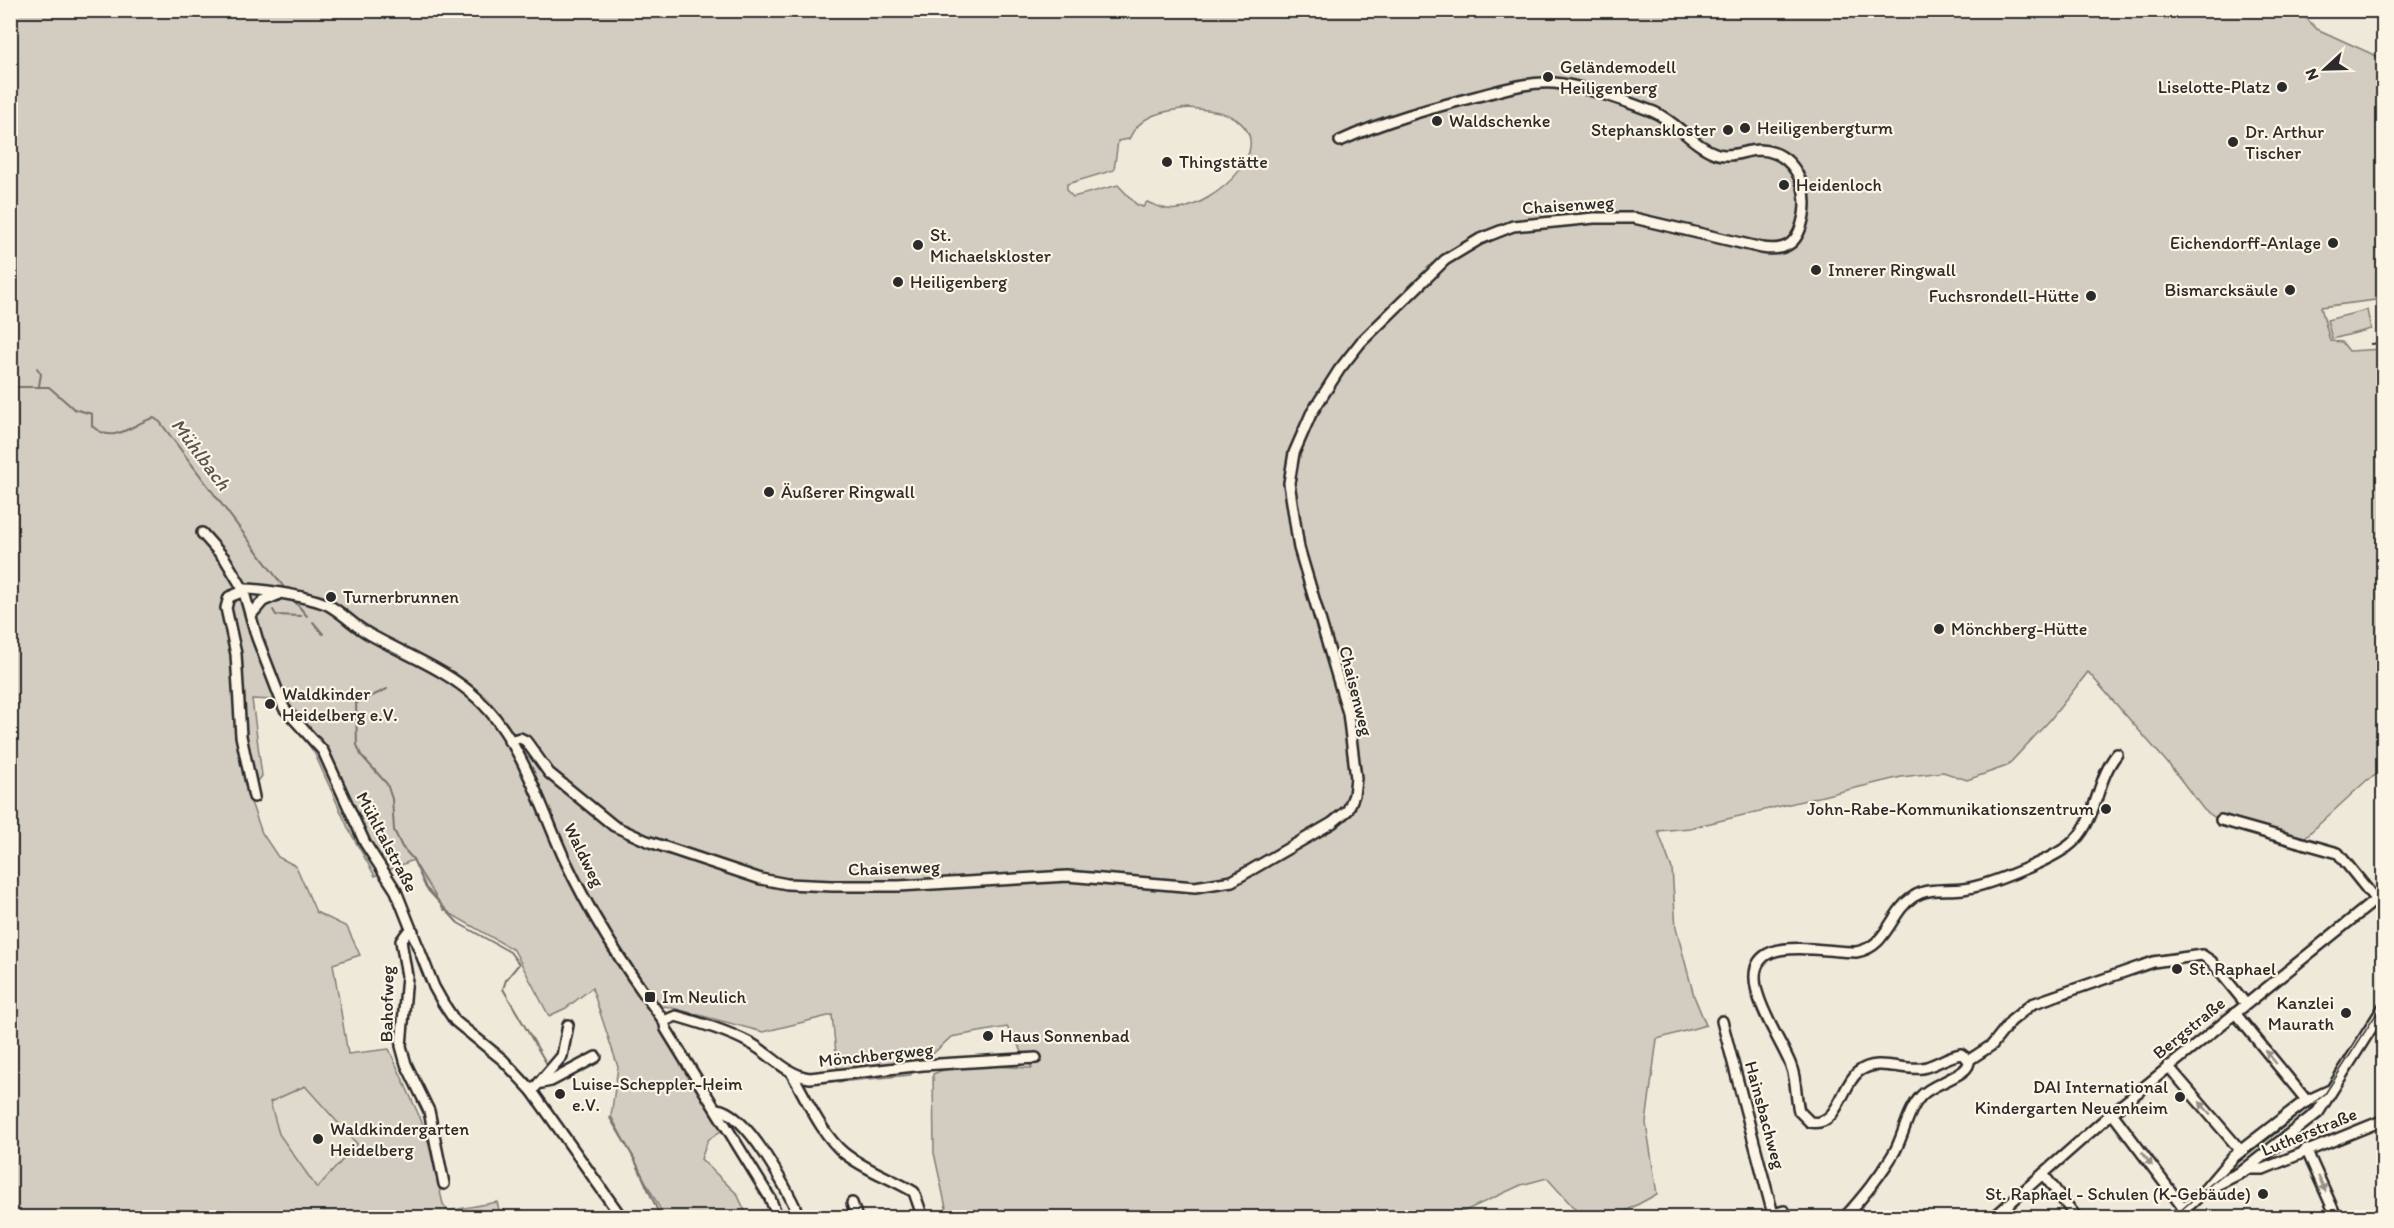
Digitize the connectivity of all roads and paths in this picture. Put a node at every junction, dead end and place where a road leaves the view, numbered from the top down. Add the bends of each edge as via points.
1 (1340, 141) dead end
2 (202, 533) dead end
3 (243, 590) junction
4 (280, 595) junction
5 (251, 615) junction
6 (509, 741) junction
7 (2117, 754) dead end
8 (254, 797) dead end
9 (2221, 820) dead end
10 (2380, 898) edge
11 (413, 931) junction
12 (2246, 1004) junction
13 (2384, 1007) edge
14 (2235, 1013) junction
15 (664, 1021) junction
16 (1722, 1021) dead end
17 (568, 1025) dead end
18 (596, 1057) dead end
19 (1036, 1058) dead end
20 (1970, 1059) junction
21 (2168, 1066) junction
22 (792, 1074) junction
23 (542, 1083) junction
24 (532, 1091) junction
25 (2329, 1091) junction
26 (2307, 1101) junction
27 (717, 1109) junction
28 (2112, 1113) junction
29 (2384, 1120) edge
30 (2306, 1149) junction
31 (2241, 1151) junction
32 (2247, 1169) junction
33 (2043, 1174) junction
34 (444, 1184) dead end
35 (2205, 1190) junction
36 (852, 1203) dead end
37 (2184, 1209) junction
38 (1774, 1216) edge
39 (622, 1218) edge
40 (778, 1218) edge
41 (800, 1218) edge
42 (857, 1218) edge
43 (923, 1218) edge
44 (1791, 1218) edge
45 (1844, 1218) edge
46 (1993, 1218) edge
47 (2077, 1218) edge
48 (2175, 1218) edge
49 (2337, 1218) edge

1 - 6 street, Chaisenweg via 1391,120 1464,99 1526,85 1561,84 1661,116 1719,154 1767,151 1782,158 1796,170 1805,201 1802,226 1796,240 1786,248 1762,248 1634,218 1513,226 1472,243 1445,260 1375,326 1339,370 1311,414 1297,447 1289,495 1306,576 1348,712 1356,778 1354,795 1348,810 1332,823 1237,879 1203,887 1082,876 899,886 787,884 727,868 624,831 598,815 549,773 526,741
2 - 3 street via 225,559
3 - 4 street, Waldweg
3 - 5 street, Mühltalstraße
3 - 8 street via 229,597 226,608 235,646 241,736
4 - 5 street via 263,601
4 - 6 street, Waldweg via 325,604 367,633 431,664 478,699
5 - 11 street, Mühltalstraße via 285,711 321,748 365,843 396,891
6 - 15 street, Waldweg via 565,860 612,947
7 - 20 street via 2108,766 2086,825 2063,851 1970,887 1918,894 1904,904 1880,940 1866,950 1780,950 1765,956 1755,970 1756,994 1791,1066 1799,1112 1810,1122 1820,1123 1830,1117 1854,1077 1867,1067 1923,1068 1961,1054
9 - 10 street via 2338,853
10 - 12 street, Bergstraße
11 - 24 street, Mühltalstraße via 434,987 455,1021 503,1060
11 - 34 street, Bahofweg via 401,942 407,976 401,1042 406,1064 429,1111
12 - 14 street, Bergstraße
12 - 20 street via 2205,956 2162,961 2032,1004 2011,1021 1992,1046
13 - 25 main road
14 - 21 street, Bergstraße
26 -> 14 street
15 - 22 street via 676,1016 734,1036 760,1049
15 - 27 street, Waldweg
16 - 38 street, Hainsbachweg
17 - 23 street via 564,1052
18 - 23 street
19 - 22 street, Mönchbergweg via 923,1065 823,1078
20 - 45 street via 1965,1072 1939,1082 1920,1097 1895,1150
21 - 28 street, Bergstraße
31 -> 21 street
22 - 43 street via 814,1114 842,1152 914,1192
23 - 24 street
24 - 39 street, Mühltalstraße
25 - 26 main road
25 - 32 main road via 2324,1104 2309,1121
26 - 31 main road
27 - 40 street, Waldweg
27 - 41 street via 730,1113 750,1135
28 - 33 street, Bergstraße
28 -> 37 street
29 - 30 street, Lutherstraße
30 - 32 street, Lutherstraße via 2263,1169
30 -> 49 street
31 - 35 main road
32 - 35 main road
33 - 46 street, Bergstraße
33 - 47 street
35 - 37 main road
36 - 42 street
37 - 48 main road
38 - 44 street via 1787,1212

